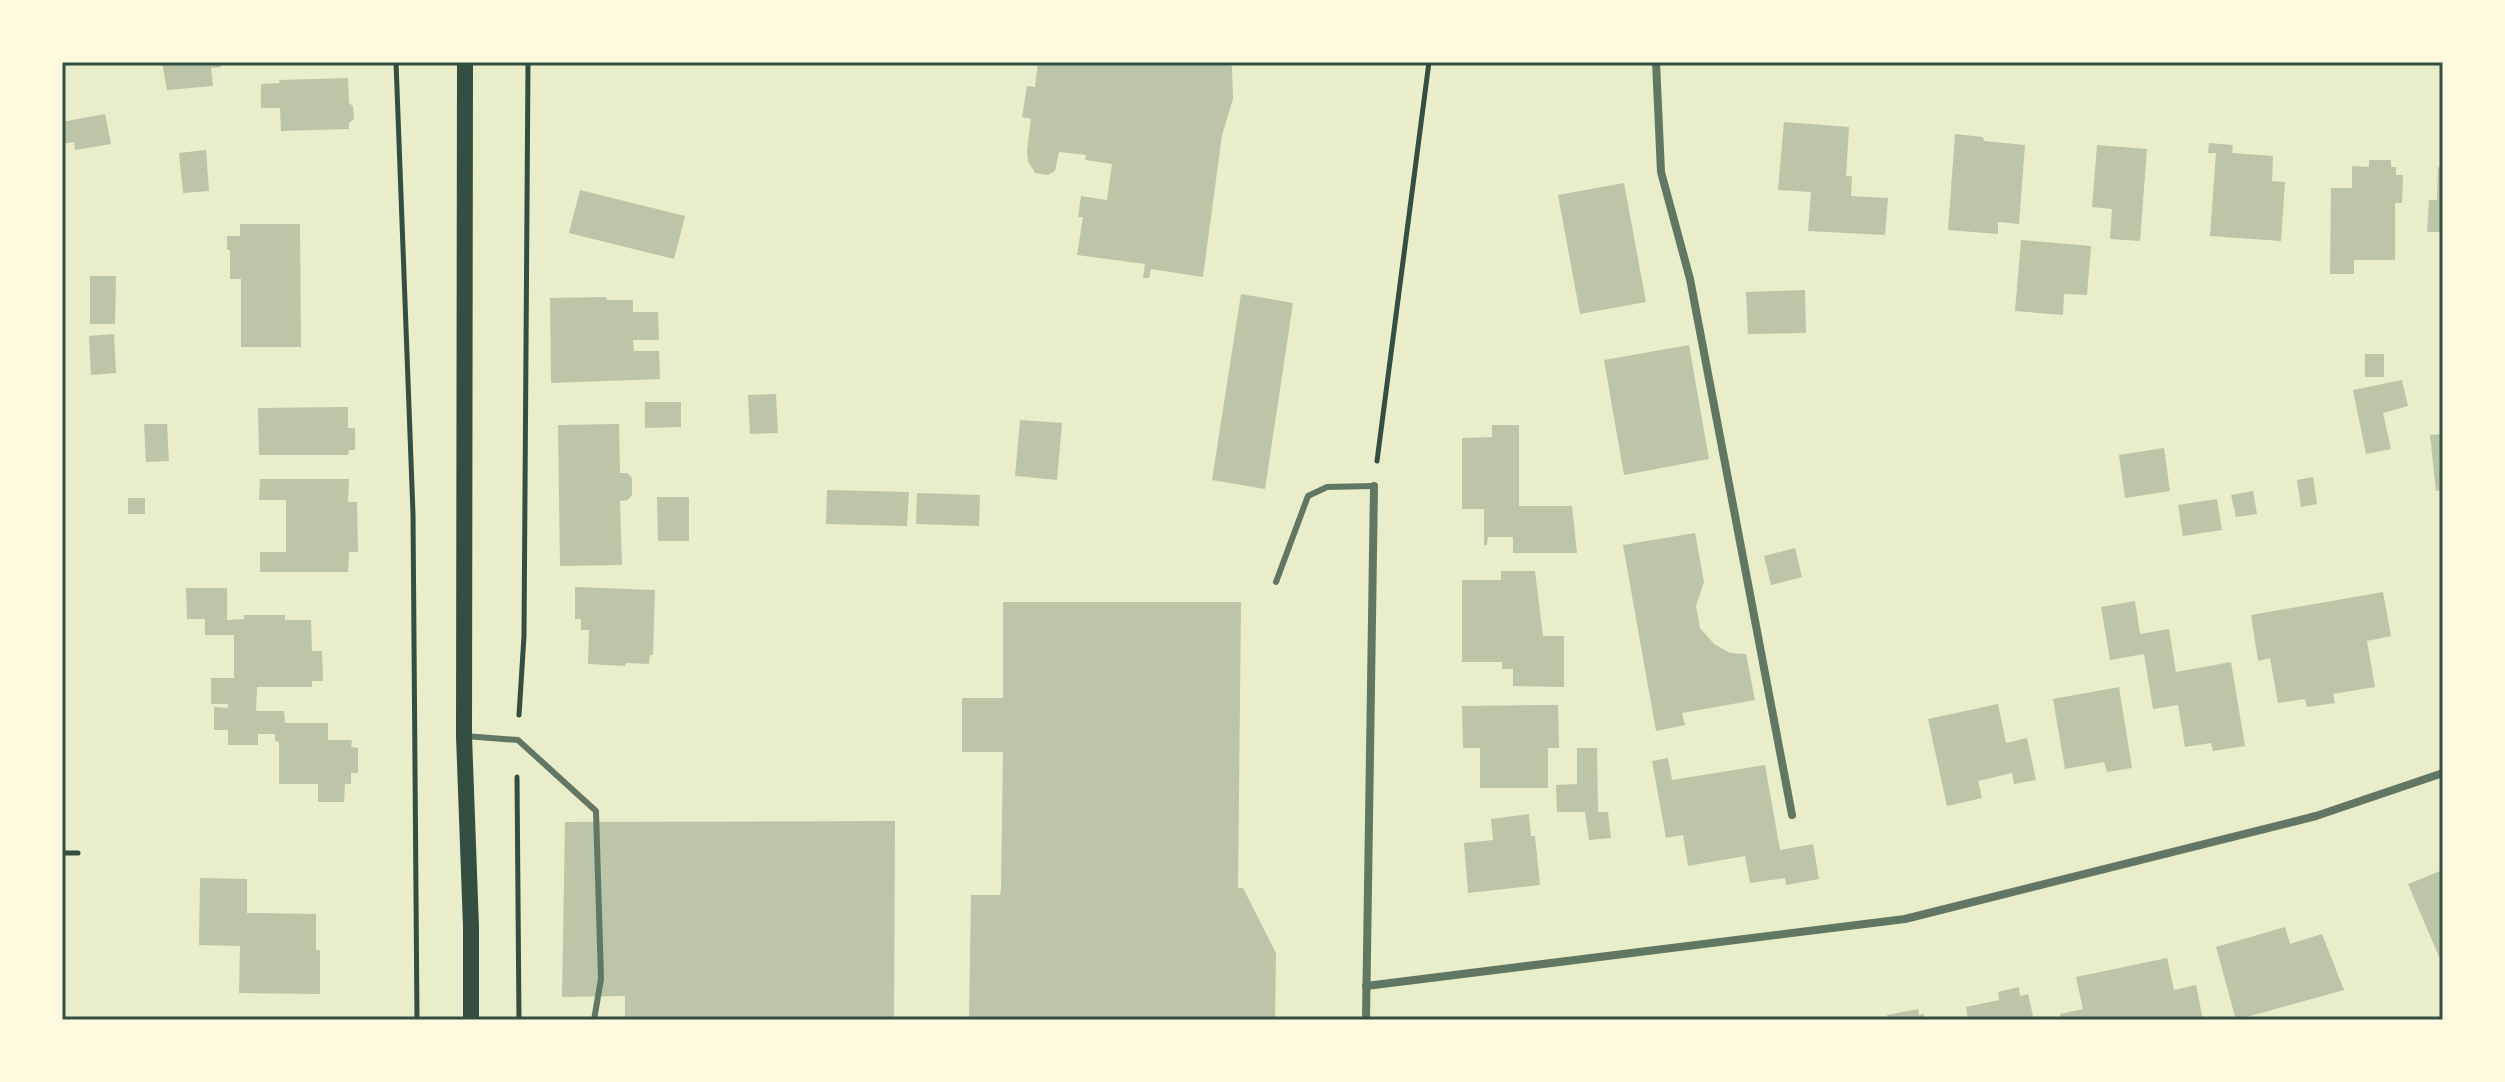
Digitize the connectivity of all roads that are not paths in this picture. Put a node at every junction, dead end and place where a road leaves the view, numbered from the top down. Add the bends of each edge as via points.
1 (465, 62) edge
2 (1656, 62) edge
3 (1374, 486) joint
4 (1276, 582) dead end
5 (464, 736) junction
6 (2443, 773) edge
7 (1792, 815) dead end
8 (1366, 986) junction
9 (471, 1020) edge
10 (594, 1020) edge
11 (1366, 1020) edge

1 - 5 main road
2 - 7 street via 1661,172 1690,279
3 - 4 lane via 1327,487 1308,496
3 - 8 street
5 - 9 main road
5 - 10 lane via 518,740 596,811 601,979
6 - 8 street via 2316,816 1905,919
8 - 11 street

